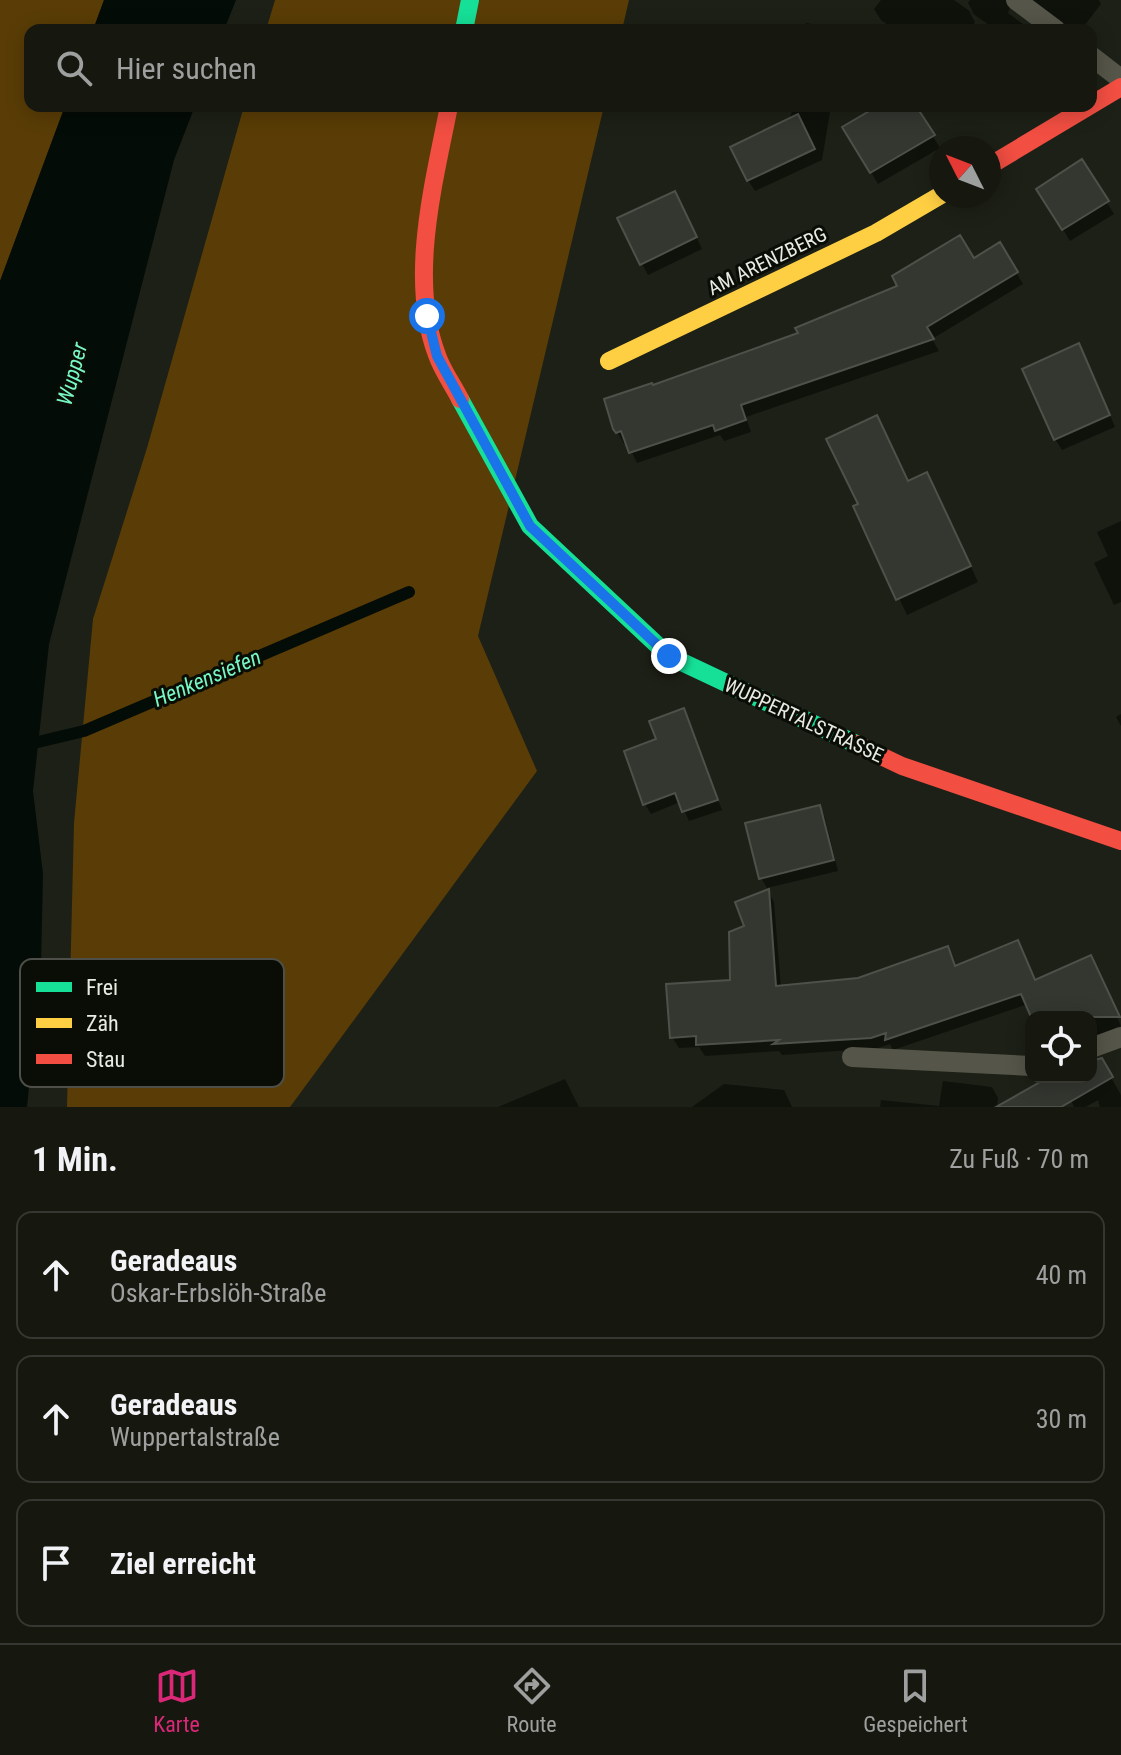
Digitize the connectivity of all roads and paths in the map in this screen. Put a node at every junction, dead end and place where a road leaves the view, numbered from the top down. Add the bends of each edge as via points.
1 (470, 0) edge
2 (1016, 0) edge
3 (465, 24) edge
4 (1048, 24) edge
5 (1097, 62) edge
6 (1121, 87) edge
7 (1097, 101) edge
8 (448, 112) edge
9 (1079, 112) edge
10 (1001, 159) edge
11 (929, 202) edge
12 (609, 361) dead end
13 (1121, 841) edge
14 (1121, 1037) edge
15 (1097, 1046) edge
16 (852, 1057) dead end
17 (1025, 1066) edge

1 - 3 main road
2 - 4 lane
5 - 6 lane
6 - 7 main road
8 - 13 main road, WUPPERTALSTRASSE via 429,210 427,316 437,356 530,526 669,656 902,766
9 - 10 main road
11 - 12 main road, AM ARENZBERG via 876,233
14 - 15 lane
16 - 17 lane

